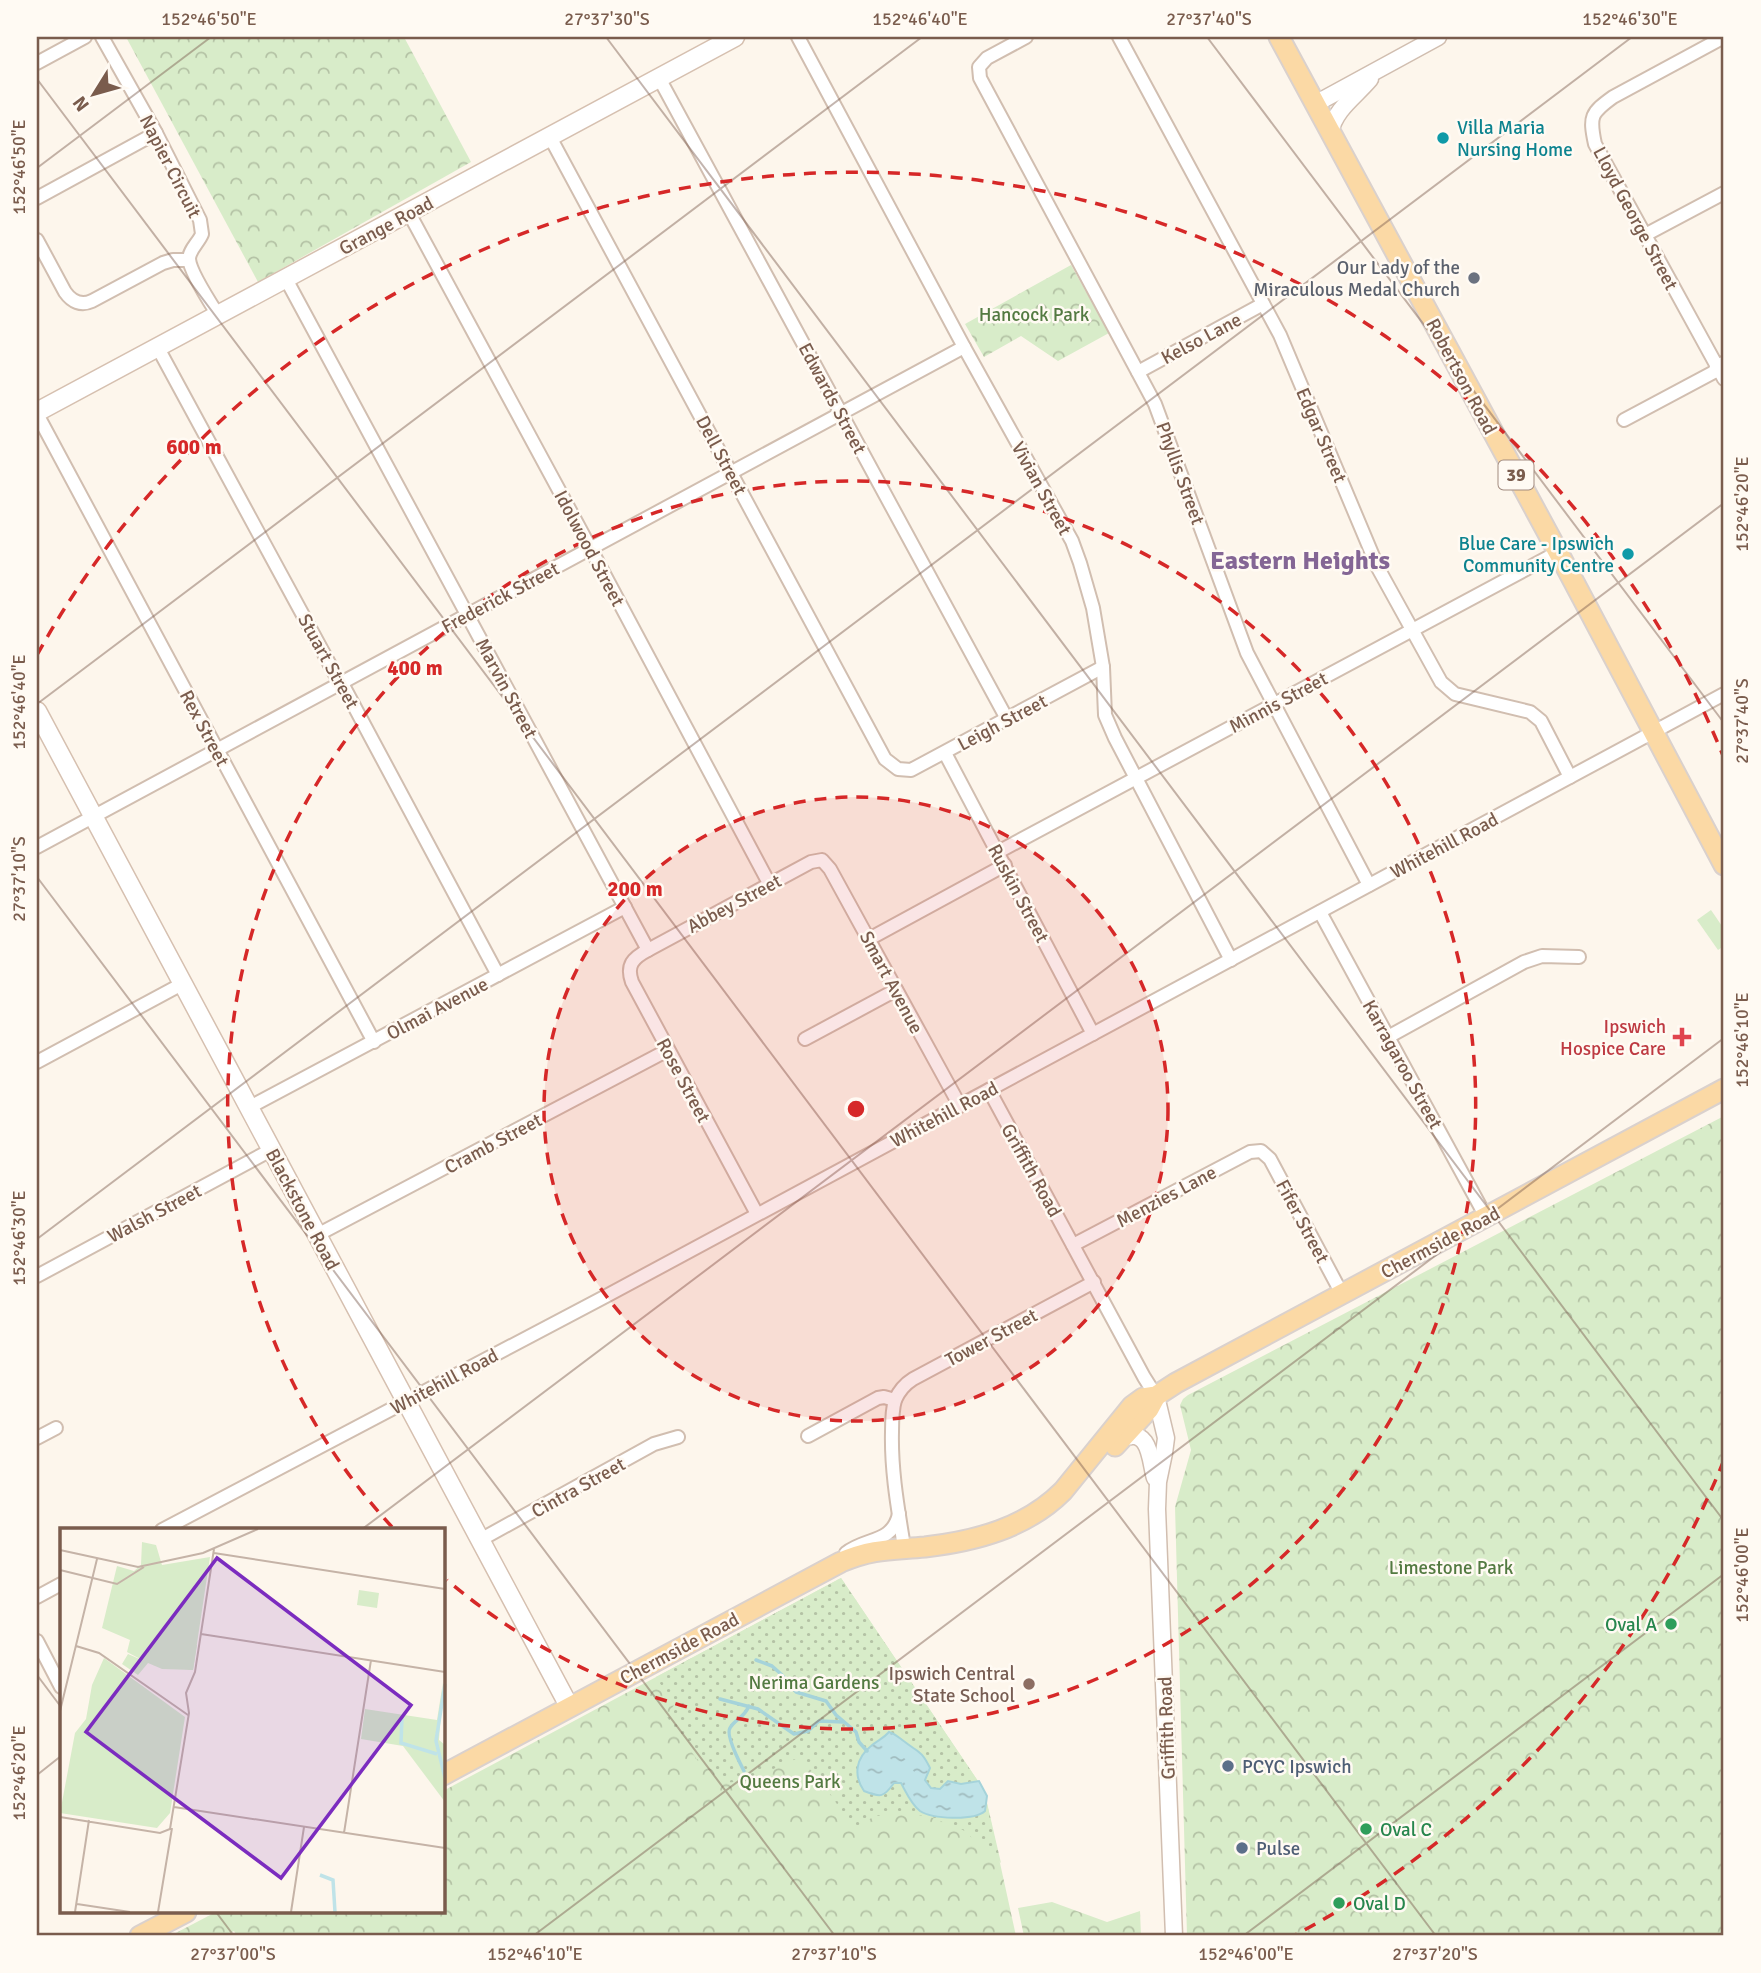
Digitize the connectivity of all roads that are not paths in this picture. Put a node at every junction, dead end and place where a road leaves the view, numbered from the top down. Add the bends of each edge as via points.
1 (85, 37) edge
2 (102, 37) edge
3 (735, 37) edge
4 (798, 37) edge
5 (1026, 37) edge
6 (1119, 37) edge
7 (1279, 37) edge
8 (1438, 37) edge
9 (1724, 37) edge
10 (37, 63) edge
11 (1378, 69) junction
12 (659, 78) junction
13 (1315, 104) junction
14 (1330, 132) junction
15 (156, 133) junction
16 (550, 136) junction
17 (1724, 193) edge
18 (37, 198) edge
19 (409, 212) junction
20 (1645, 235) junction
21 (37, 240) edge
22 (189, 260) junction
23 (286, 279) junction
24 (1263, 304) junction
25 (218, 315) junction
26 (964, 347) junction
27 (158, 348) junction
28 (1721, 364) edge
29 (1138, 372) junction
30 (1724, 379) edge
31 (37, 413) edge
32 (842, 413) junction
33 (1624, 420) dead end
34 (731, 472) junction
35 (591, 548) junction
36 (1558, 552) junction
37 (467, 615) junction
38 (1413, 629) junction
39 (1103, 667) junction
40 (341, 682) junction
41 (1724, 694) edge
42 (1274, 704) junction
43 (37, 711) edge
44 (1007, 719) junction
45 (1654, 732) junction
46 (217, 750) junction
47 (945, 753) junction
48 (898, 769) joint
49 (1570, 777) junction
50 (1136, 778) junction
51 (92, 817) junction
52 (37, 846) edge
53 (998, 852) junction
54 (822, 860) joint
55 (1005, 865) junction
56 (1724, 865) edge
57 (770, 885) junction
58 (1369, 885) junction
59 (625, 907) junction
60 (1320, 912) junction
61 (869, 939) junction
62 (648, 950) junction
63 (1579, 957) dead end
64 (1231, 960) junction
65 (498, 975) junction
66 (182, 984) junction
67 (896, 990) junction
68 (1093, 1034) junction
69 (1388, 1037) junction
70 (806, 1039) dead end
71 (374, 1042) junction
72 (668, 1051) junction
73 (37, 1062) edge
74 (1724, 1089) edge
75 (989, 1090) junction
76 (960, 1106) junction
77 (248, 1108) junction
78 (271, 1150) junction
79 (1261, 1151) joint
80 (757, 1214) junction
81 (1486, 1217) junction
82 (317, 1235) junction
83 (1073, 1245) junction
84 (37, 1276) edge
85 (1094, 1282) junction
86 (1342, 1294) junction
87 (1156, 1396) junction
88 (406, 1401) junction
89 (895, 1401) junction
90 (55, 1428) dead end
91 (808, 1436) dead end
92 (678, 1437) dead end
93 (37, 1438) edge
94 (1121, 1439) junction
95 (1157, 1488) junction
96 (899, 1513) junction
97 (1158, 1519) junction
98 (166, 1528) edge
99 (480, 1540) junction
100 (925, 1547) junction
101 (904, 1548) junction
102 (837, 1564) junction
103 (60, 1585) edge
104 (37, 1597) edge
105 (37, 1641) edge
106 (60, 1686) edge
107 (569, 1706) junction
108 (444, 1774) edge
109 (181, 1913) edge
110 (140, 1936) edge
111 (1174, 1936) edge

1 - 10 street
2 - 15 street, Napier Circuit
3 - 12 main road, Grange Road
4 - 26 street, Vivian Street
5 - 29 street, Phyllis Street via 987,58 979,67 980,78
6 - 24 street, Edgar Street
7 - 13 main road, Robertson Road / 39
8 - 11 street
9 - 20 street, Lloyd George Street via 1613,97 1597,109 1590,124 1595,144
11 - 13 street
11 - 14 street via 1338,112
12 - 16 main road, Grange Road
12 - 32 street, Edwards Street
13 - 14 main road, Robertson Road / 39
14 - 36 main road, Robertson Road / 39
15 - 18 street
15 - 22 street, Napier Circuit via 200,220 202,234
16 - 19 main road, Grange Road
16 - 34 street, Dell Street
17 - 20 street
19 - 23 main road, Grange Road
19 - 35 street, Idolwood Street
20 - 28 street, Lloyd George Street
21 - 22 street via 65,292 79,303 92,301 163,263
22 - 25 street
23 - 25 main road, Grange Road
23 - 37 street, Marvin Street
24 - 29 street, Kelso Lane
24 - 38 street, Edgar Street via 1378,568
25 - 27 main road, Grange Road
26 - 32 street, Frederick Street
26 - 39 street, Vivian Street via 1072,541 1093,608
27 - 31 main road, Grange Road
27 - 40 street, Stuart Street
28 - 30 street, Lloyd George Street
28 - 33 street
29 - 42 street, Phyllis Street via 1156,404 1247,653
31 - 46 street, Rex Street
32 - 34 street, Frederick Street
32 - 44 street, Edwards Street
34 - 35 street, Frederick Street
34 - 48 street, Dell Street via 885,759
35 - 37 street, Frederick Street
35 - 57 street, Idolwood Street
36 - 38 street, Minnis Street
36 - 45 main road, Robertson Road / 39
37 - 40 street, Frederick Street
37 - 59 street, Marvin Street
38 - 42 street, Minnis Street
38 - 49 street, Edgar Street via 1441,682 1455,694 1530,712 1541,721
39 - 44 street, Leigh Street
39 - 50 street, Vivian Street via 1105,715
40 - 46 street, Frederick Street
40 - 65 street, Stuart Street
41 - 45 street, Whitehill Road
42 - 50 street, Minnis Street
42 - 58 street, Phyllis Street
43 - 51 main road, Blackstone Road
44 - 47 street, Leigh Street
45 - 49 street, Whitehill Road
45 - 56 main road, Robertson Road / 39
46 - 51 street, Frederick Street
46 - 71 street, Rex Street
47 - 48 street, Leigh Street via 911,771
47 - 53 street, Ruskin Street
49 - 58 street, Whitehill Road
50 - 53 street, Minnis Street
50 - 64 street, Vivian Street
51 - 52 street, Frederick Street
51 - 66 main road, Blackstone Road
53 - 55 street, Ruskin Street
54 - 57 street, Abbey Street
54 - 61 street, Smart Avenue
55 - 61 street
55 - 68 street, Ruskin Street
57 - 62 street, Abbey Street
58 - 60 street, Whitehill Road
59 - 62 street, Marvin Street
59 - 65 street, Olmai Avenue
60 - 64 street, Whitehill Road
60 - 69 street, Karragaroo Street
61 - 67 street, Smart Avenue
62 - 72 street, Rose Street via 634,958 630,975
63 - 69 street via 1542,956 1524,962
64 - 68 street, Whitehill Road
65 - 71 street, Olmai Avenue
66 - 73 street
66 - 77 main road, Blackstone Road
67 - 70 street
67 - 76 street, Smart Avenue
68 - 75 street, Whitehill Road
69 - 81 street, Karragaroo Street
71 - 77 street, Olmai Avenue
72 - 80 street, Rose Street
72 - 82 street, Cramb Street
74 - 81 main road, Chermside Road
75 - 76 street, Whitehill Road
75 - 83 street, Griffith Road
76 - 80 street, Whitehill Road
77 - 78 main road, Blackstone Road
78 - 82 main road, Blackstone Road
78 - 84 street, Walsh Street
79 - 83 street, Menzies Lane via 1250,1152
79 - 86 street, Fifer Street via 1270,1159
80 - 88 street, Whitehill Road
81 - 86 main road, Chermside Road
82 - 88 main road, Blackstone Road
83 - 85 street, Griffith Road
85 - 87 street, Griffith Road
85 - 89 street, Tower Street via 913,1379
86 - 87 main road, Chermside Road
87 - 94 main road, Chermside Road
87 - 95 street, Griffith Road via 1166,1438
87 - 97 street, Griffith Road via 1170,1413 1177,1440
87 - 100 main road, Chermside Road via 1132,1406 1063,1491 1033,1515 990,1534
88 - 98 street, Whitehill Road
88 - 99 main road, Blackstone Road
89 - 91 street via 878,1398
89 - 96 street via 891,1453
90 - 93 street
92 - 99 street, Cintra Street via 654,1444
94 - 95 street via 1136,1437 1146,1445
94 - 100 main road, Chermside Road via 1075,1497 1038,1527 981,1547
95 - 97 street, Griffith Road
96 - 101 street
96 - 102 street via 889,1533 852,1549
97 - 111 street, Griffith Road
99 - 107 main road, Blackstone Road
100 - 101 main road, Chermside Road
101 - 102 main road, Chermside Road via 870,1552
102 - 107 main road, Chermside Road
103 - 104 street
105 - 106 street
107 - 108 main road, Chermside Road
109 - 110 main road

